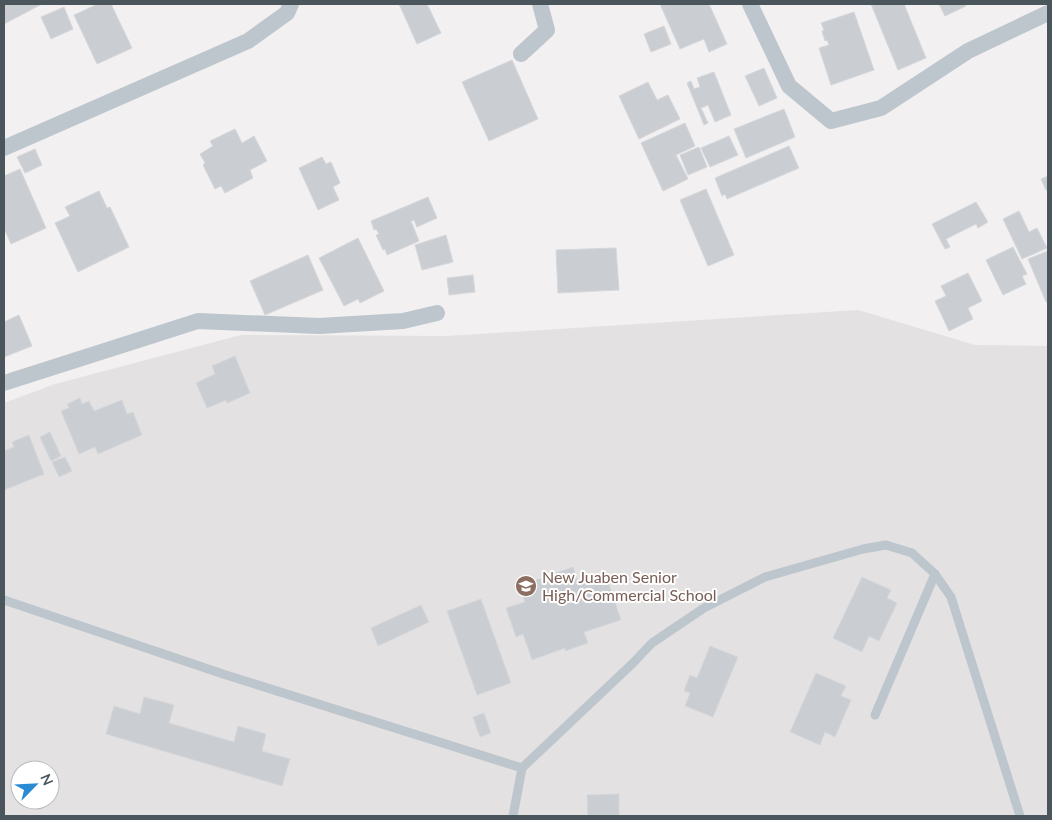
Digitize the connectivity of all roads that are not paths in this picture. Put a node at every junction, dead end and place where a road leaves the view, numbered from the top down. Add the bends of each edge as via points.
1 (291, 4) edge
2 (540, 4) edge
3 (750, 4) edge
4 (1048, 13) edge
5 (521, 54) dead end
6 (4, 148) edge
7 (437, 313) dead end
8 (4, 384) edge
9 (935, 574) junction
10 (4, 600) edge
11 (875, 715) dead end
12 (522, 768) junction
13 (513, 816) edge
14 (1020, 816) edge

1 - 6 street via 287,14 248,41
2 - 5 street via 547,30
3 - 4 street via 788,86 831,121 881,108 968,51
7 - 8 street via 402,321 319,326 198,321
9 - 11 lane
9 - 12 lane via 912,553 886,545 765,577 704,608 652,643
9 - 14 lane via 951,597
10 - 12 lane via 222,674
12 - 13 lane

